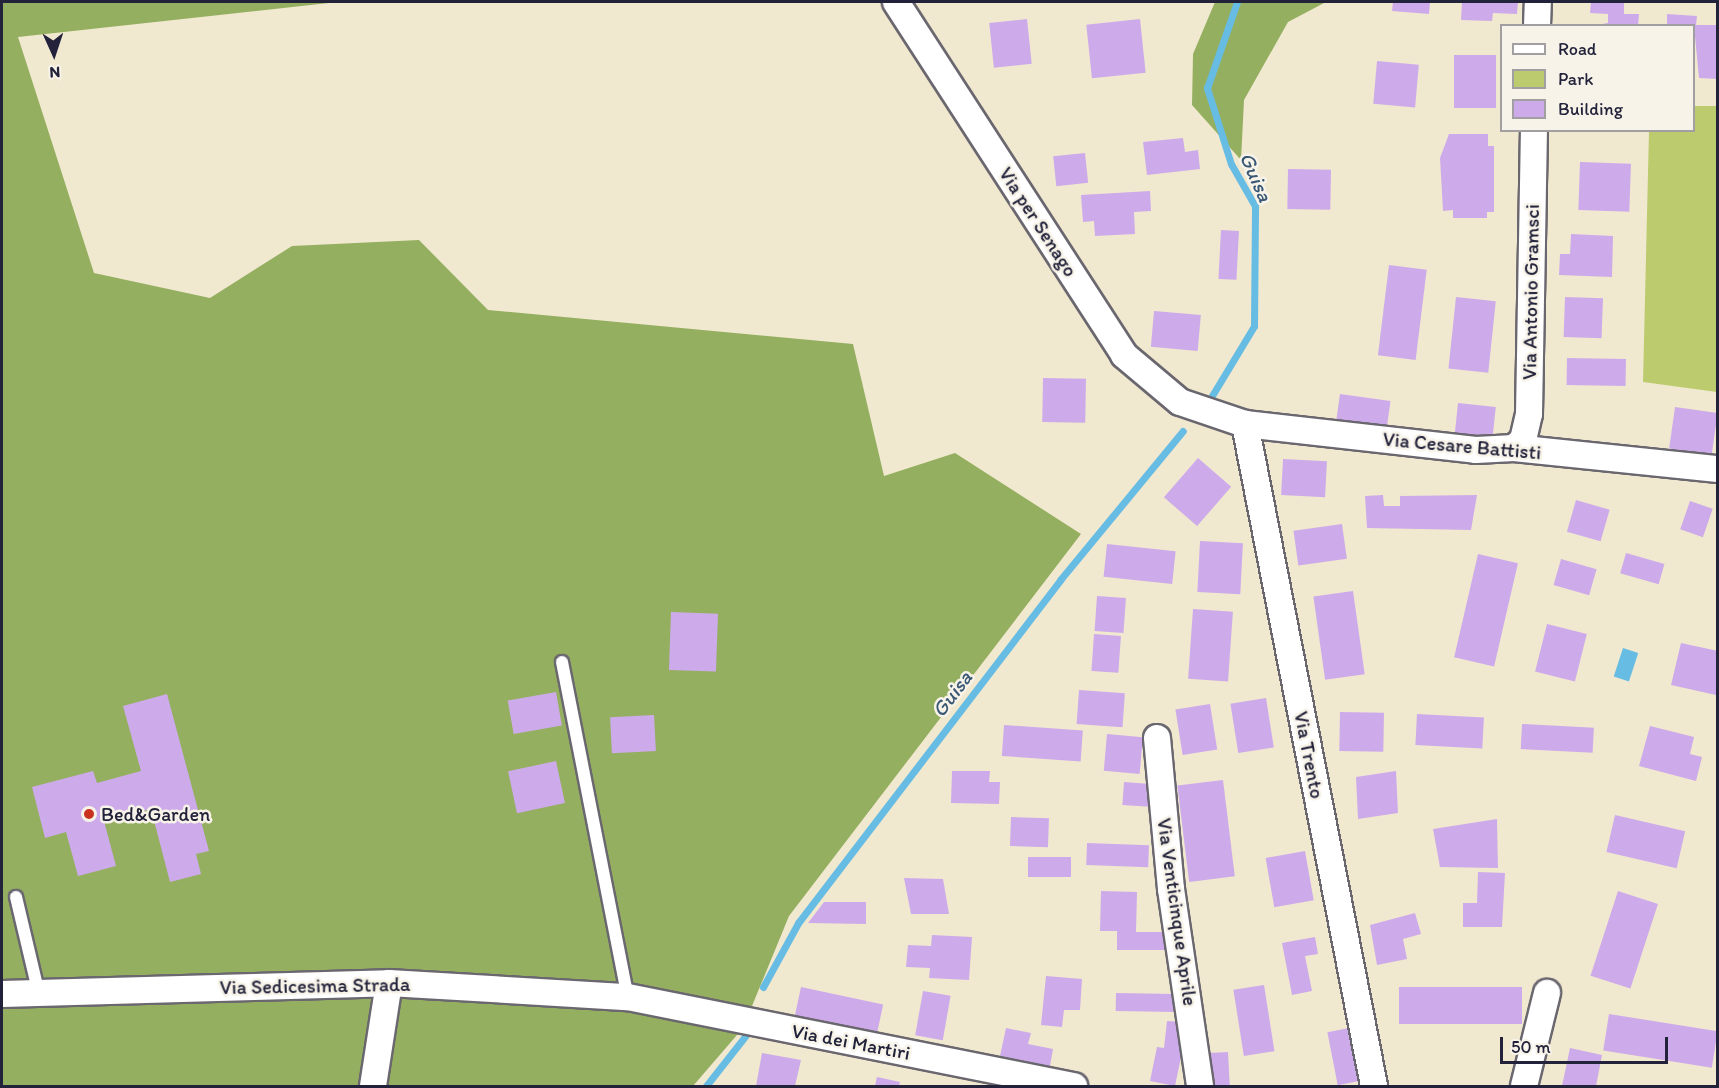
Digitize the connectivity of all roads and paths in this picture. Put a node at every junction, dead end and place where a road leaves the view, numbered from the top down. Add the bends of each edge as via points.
1 (896, 2) edge
2 (1538, 2) edge
3 (1537, 24) edge
4 (1534, 132) edge
5 (1208, 415) joint
6 (1245, 424) junction
7 (1514, 447) junction
8 (1718, 469) edge
9 (562, 662) dead end
10 (1157, 738) dead end
11 (16, 897) dead end
12 (389, 983) junction
13 (1547, 993) dead end
14 (2, 994) edge
15 (39, 994) junction
16 (628, 997) junction
17 (373, 1086) edge
18 (1074, 1086) edge
19 (1200, 1086) edge
20 (1374, 1086) edge
21 (1524, 1086) edge

1 - 5 street, Via per Senago via 1124,355 1149,381
2 - 3 street
4 - 7 street, Via Antonio Gramsci via 1529,414 1523,440
5 - 6 street, Via Cesare Battisti
6 - 7 street, Via Cesare Battisti via 1476,450
6 - 20 street, Via Trento
7 - 8 street, Via Cesare Battisti
9 - 16 lane
10 - 19 street, Via Venticinque Aprile via 1171,889
11 - 15 lane
12 - 15 street, Via Sedicesima Strada
12 - 16 street, Via Sedicesima Strada
12 - 17 street
13 - 21 street
14 - 15 street, Via Sedicesima Strada
16 - 18 street, Via dei Martiri

